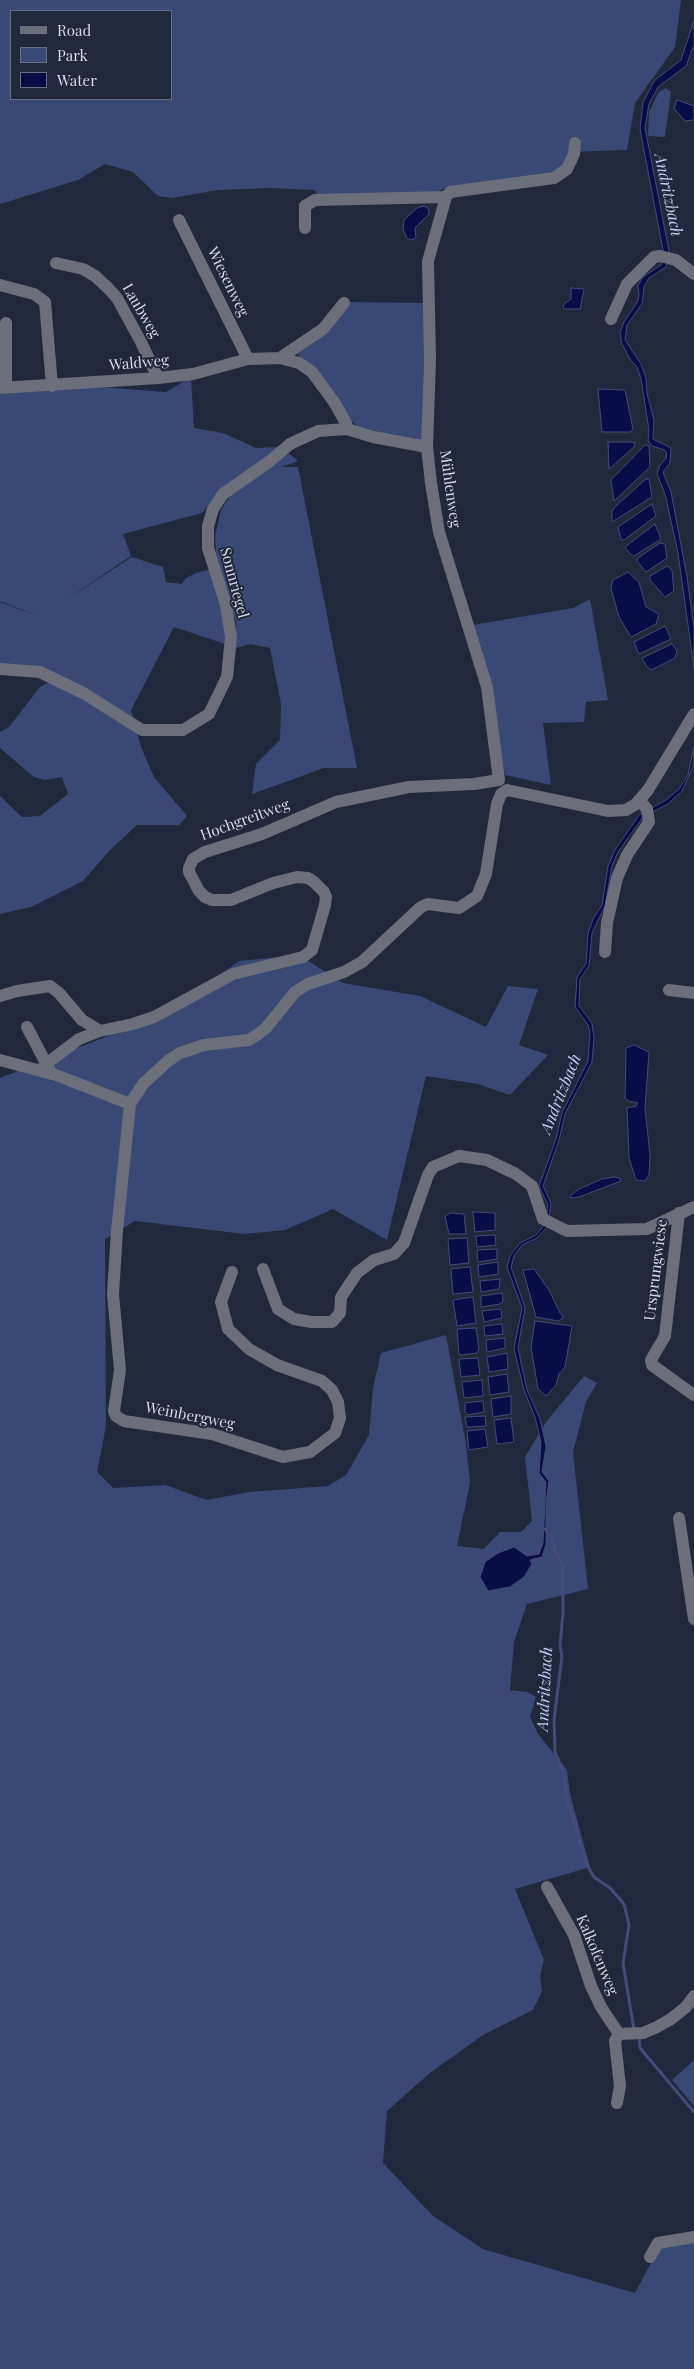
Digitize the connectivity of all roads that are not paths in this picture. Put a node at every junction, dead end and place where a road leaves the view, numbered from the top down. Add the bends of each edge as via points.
1 (574, 148) dead end
2 (446, 197) junction
3 (179, 220) dead end
4 (305, 228) dead end
5 (56, 263) dead end
6 (694, 274) edge
7 (0, 285) edge
8 (344, 303) dead end
9 (611, 319) dead end
10 (6, 323) dead end
11 (280, 358) junction
12 (248, 359) junction
13 (158, 378) junction
14 (52, 386) junction
15 (3, 388) edge
16 (346, 429) junction
17 (427, 447) junction
18 (0, 669) edge
19 (694, 714) edge
20 (503, 785) junction
21 (645, 808) junction
22 (605, 952) dead end
23 (669, 990) dead end
24 (694, 993) edge
25 (0, 996) edge
26 (27, 1027) dead end
27 (100, 1030) junction
28 (0, 1060) edge
29 (49, 1069) junction
30 (130, 1104) junction
31 (694, 1207) edge
32 (679, 1213) junction
33 (263, 1269) dead end
34 (232, 1272) dead end
35 (694, 1395) edge
36 (679, 1518) dead end
37 (694, 1619) edge
38 (546, 1887) dead end
39 (694, 1996) edge
40 (624, 2034) junction
41 (617, 2103) dead end
42 (694, 2237) edge
43 (650, 2257) dead end

1 - 2 street via 567,169 554,178 453,190
2 - 4 street via 315,200 305,206
2 - 17 street, Mühlenweg via 428,262 430,359
3 - 12 street, Wiesenweg
5 - 13 street, Laubweg via 84,269 117,298
6 - 9 street via 676,260 654,257 627,284
7 - 14 street via 34,294 45,302
8 - 11 street via 323,329
10 - 15 street
11 - 12 street, Waldweg
11 - 16 street, Waldweg via 299,363 312,372 338,409
12 - 13 street, Waldweg via 192,374
13 - 14 street, Waldweg
14 - 15 street, Waldweg
16 - 17 street
16 - 18 street, Sonnriegel via 318,431 290,444 223,494 213,509 208,526 208,548 226,605 231,637 227,677 210,714 183,730 142,730 85,694 40,672
17 - 20 street, Mühlenweg via 439,532 488,687
19 - 21 street
20 - 21 street via 615,812
20 - 27 street, Hochgreitweg via 409,787 336,802 262,834 198,855 190,863 189,872 199,891 212,900 231,900 297,877 314,882 326,897 312,950 303,956 233,974 154,1017
20 - 30 street, Weinbergweg via 495,812 484,884 470,902 459,908 428,904 421,907 362,962 295,992 266,1028 250,1040 204,1045 168,1061 143,1084
21 - 22 street via 646,827 627,855 617,878 607,923
23 - 24 street
25 - 27 street via 50,986 82,1020
26 - 29 street
27 - 29 street, Hochgreitweg via 79,1039
28 - 29 street
29 - 30 street
30 - 34 street, Weinbergweg via 114,1294 120,1370 116,1416 212,1434 283,1457 310,1452 335,1433 340,1418 338,1402 322,1381 277,1365 249,1349 228,1329 221,1302
31 - 32 street
32 - 33 street via 647,1229 567,1231 548,1222 532,1186 516,1174 487,1160 459,1156 433,1167 404,1243 399,1250 374,1260 357,1273 341,1297 340,1314 332,1322 294,1319 278,1309
32 - 35 street, Ursprungwiese via 665,1336 651,1360 652,1365
36 - 37 street
38 - 40 street, Kalkofenweg via 574,1935 601,2007
39 - 40 street via 672,2019 643,2032
40 - 41 street via 615,2041 620,2086
42 - 43 street via 658,2243

